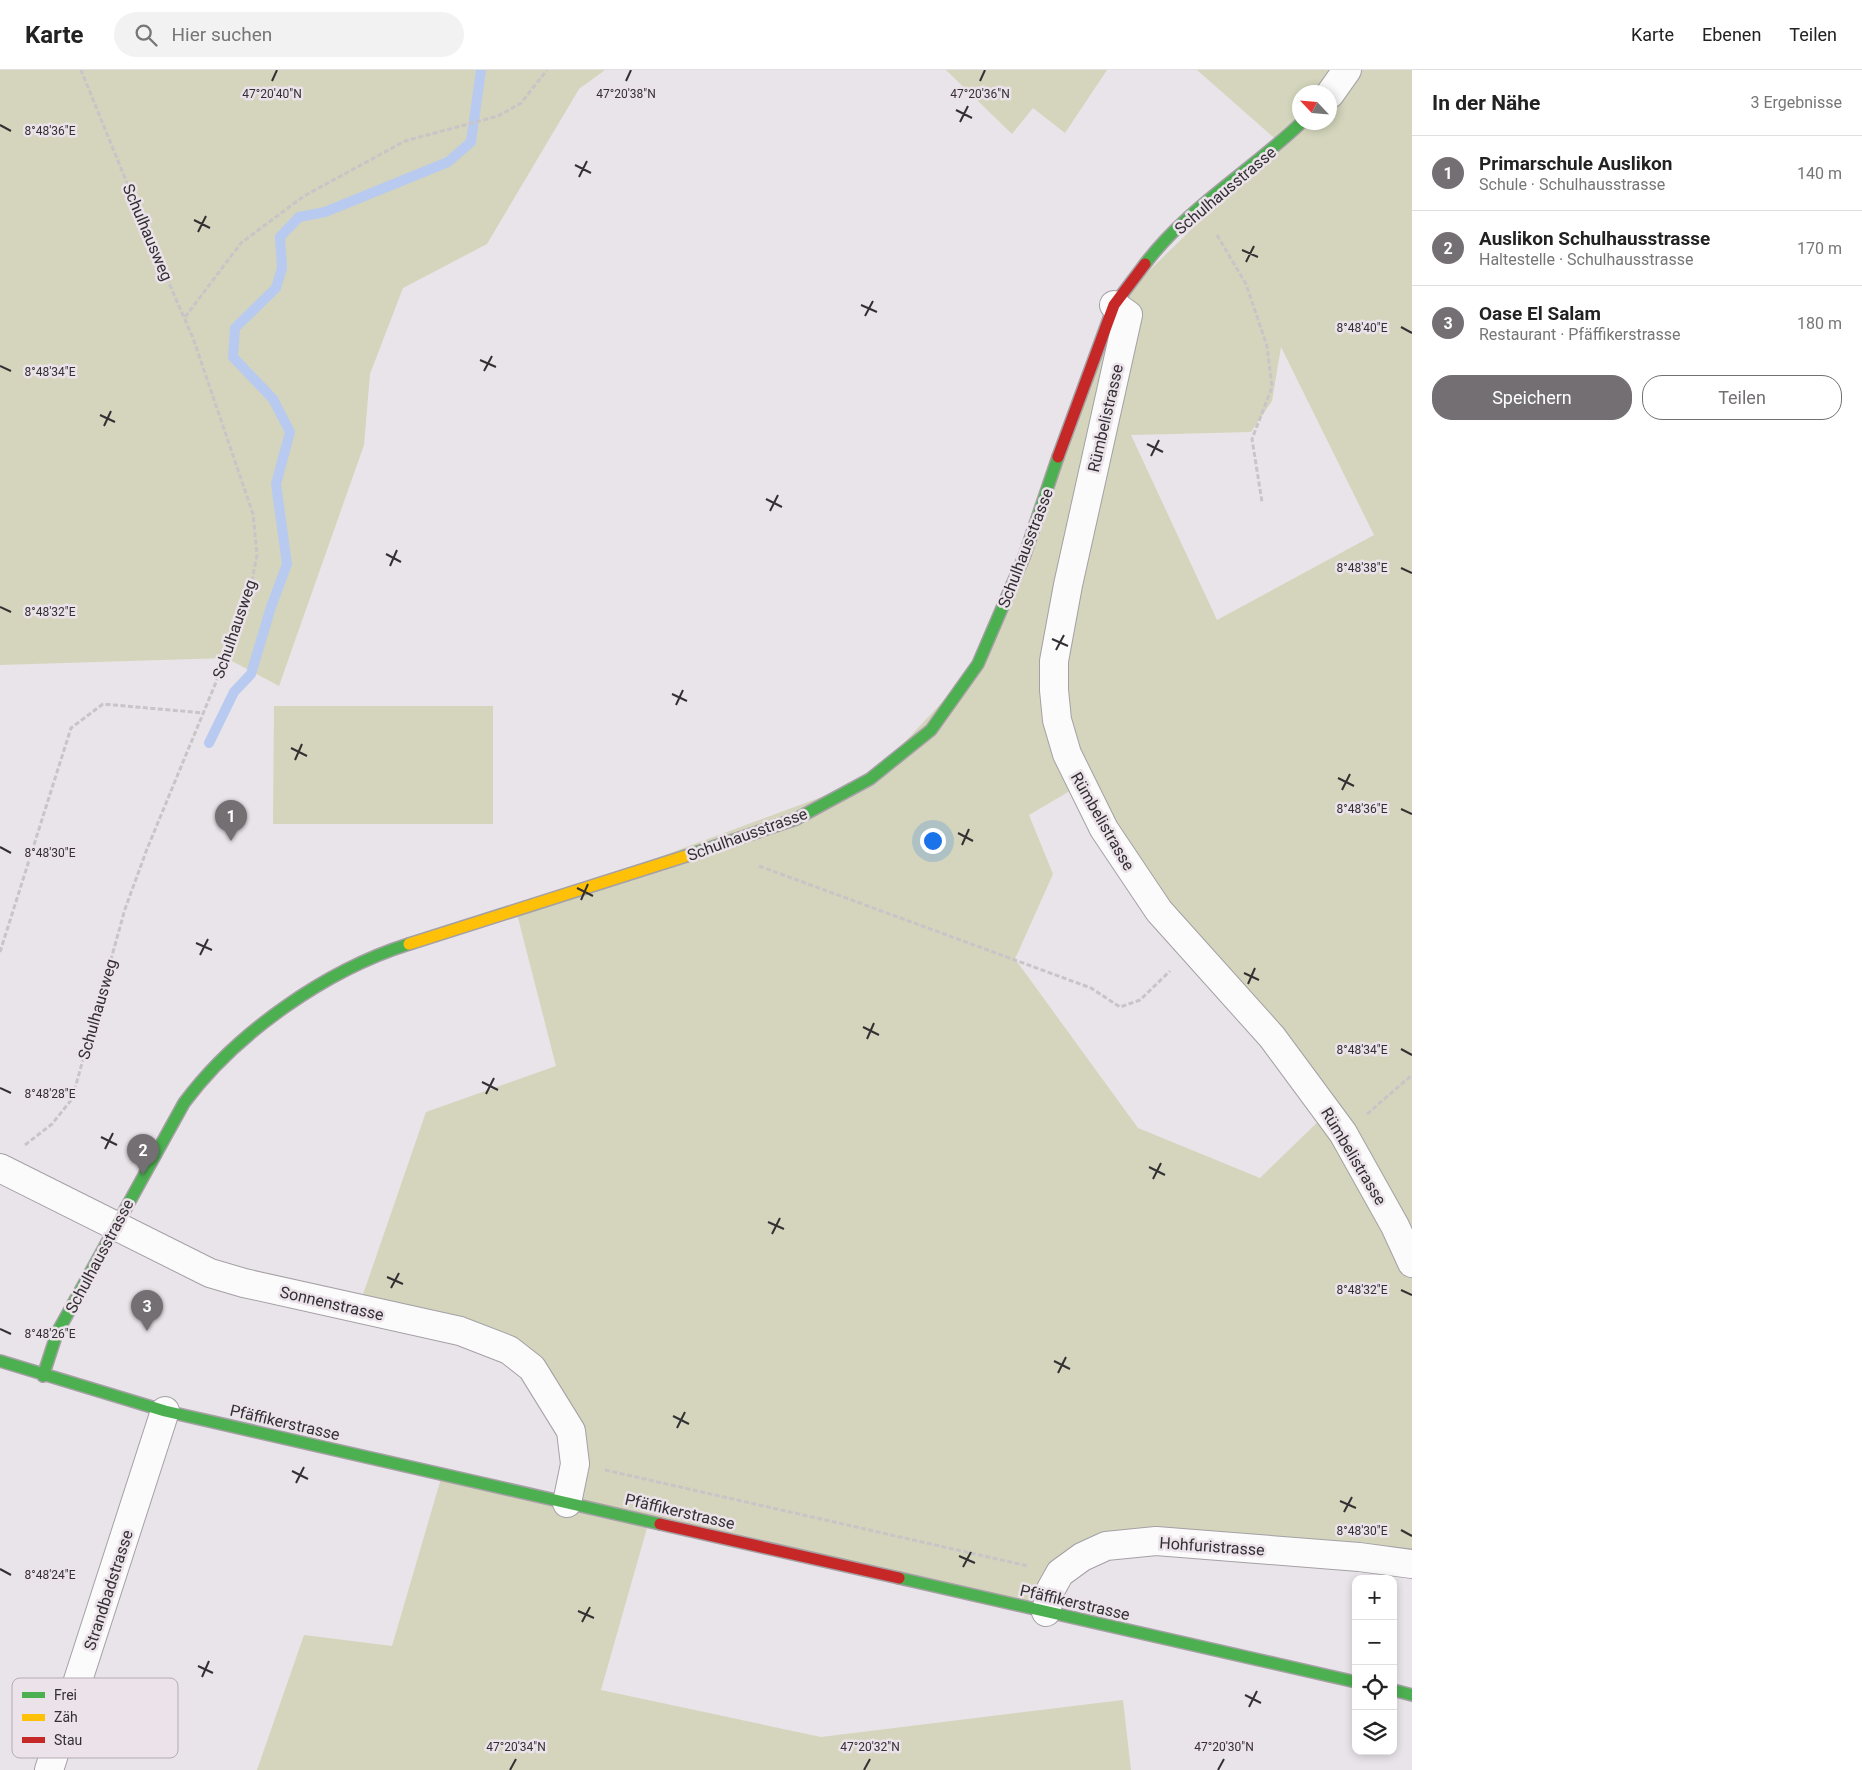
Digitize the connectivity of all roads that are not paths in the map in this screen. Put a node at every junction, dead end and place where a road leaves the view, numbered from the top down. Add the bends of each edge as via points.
1 (1347, 70) edge
2 (1336, 85) edge
3 (1294, 130) edge
4 (1114, 305) junction
5 (9, 1159) edge
6 (116, 1226) junction
7 (1412, 1263) edge
8 (0, 1361) edge
9 (43, 1376) junction
10 (166, 1411) junction
11 (567, 1503) junction
12 (1412, 1564) edge
13 (1046, 1612) junction
14 (79, 1678) edge
15 (1352, 1681) edge
16 (1397, 1691) edge
17 (1412, 1694) edge
18 (53, 1758) edge
19 (49, 1770) edge

1 - 2 street
3 - 4 street, Schulhausstrasse via 1201,206 1159,246
4 - 6 street, Schulhausstrasse via 1079,395 1024,557 978,664 931,730 870,779 796,819 400,946 345,970 243,1039 204,1076 168,1130
4 - 7 street, Rümbelistrasse via 1128,316 1054,661 1057,720 1067,754 1104,829 1159,910 1272,1037 1343,1134
5 - 6 street, Sonnenstrasse
6 - 9 street, Schulhausstrasse via 58,1333
6 - 11 street, Sonnenstrasse via 210,1273 460,1331 509,1350 532,1368 571,1431 576,1464
8 - 9 street, Pfäffikerstrasse
9 - 10 street, Pfäffikerstrasse
10 - 11 street, Pfäffikerstrasse
10 - 14 street, Strandbadstrasse
11 - 13 street, Pfäffikerstrasse
12 - 13 street, Hohfuristrasse via 1156,1541 1106,1546 1082,1557 1060,1573 1051,1589
13 - 15 street, Pfäffikerstrasse
16 - 17 street
18 - 19 street, Strandbadstrasse

